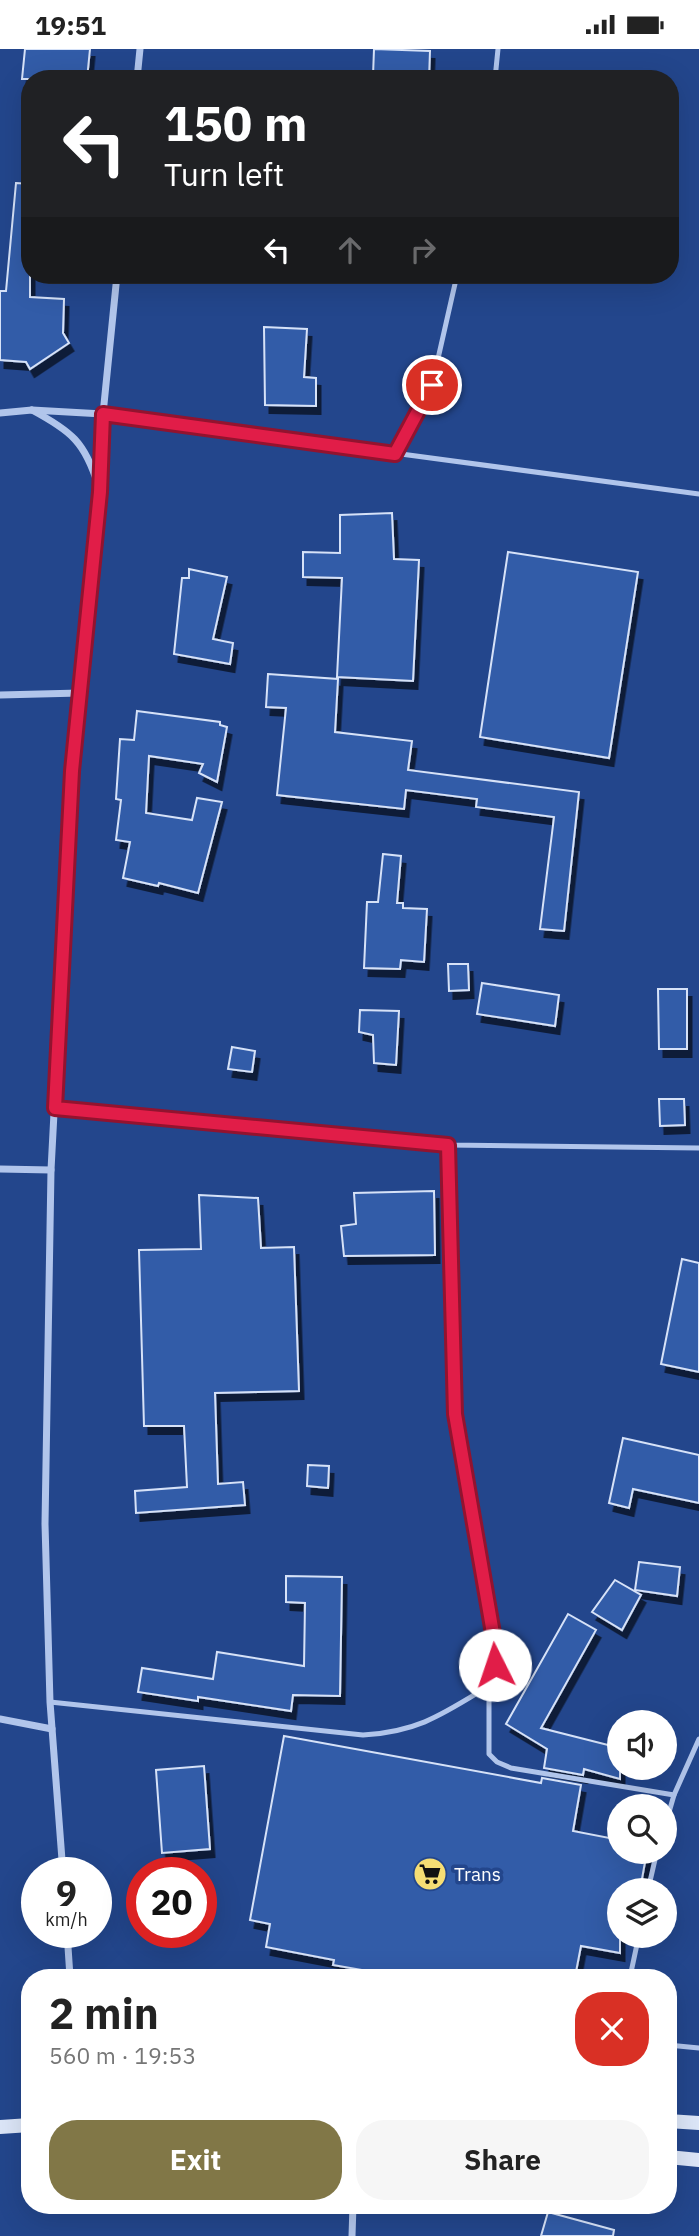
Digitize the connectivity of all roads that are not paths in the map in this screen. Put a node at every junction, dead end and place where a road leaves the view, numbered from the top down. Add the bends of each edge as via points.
1 (141, 49) edge
2 (498, 49) edge
3 (138, 70) edge
4 (496, 70) edge
5 (116, 284) edge
6 (455, 284) edge
7 (32, 410) junction
8 (0, 413) edge
9 (103, 414) junction
10 (395, 454) junction
11 (100, 492) junction
12 (699, 494) edge
13 (80, 693) junction
14 (0, 695) edge
15 (55, 1108) junction
16 (448, 1145) junction
17 (699, 1148) edge
18 (0, 1169) edge
19 (51, 1170) junction
20 (489, 1686) junction
21 (50, 1702) junction
22 (0, 1719) edge
23 (52, 1729) junction
24 (699, 1739) edge
25 (668, 1794) edge
26 (674, 1794) edge
27 (62, 1857) edge
28 (68, 1948) edge
29 (636, 1948) edge
30 (69, 1969) edge
31 (632, 1969) edge
32 (677, 2046) edge
33 (699, 2048) edge
34 (677, 2122) edge
35 (699, 2123) edge
36 (21, 2126) edge
37 (0, 2127) edge
38 (677, 2158) edge
39 (699, 2160) edge
40 (353, 2214) edge
41 (352, 2236) edge

1 - 3 street
2 - 4 lane
5 - 9 street
6 - 10 lane via 432,385
7 - 8 street
7 - 9 street
7 - 11 street via 79,441
9 - 10 lane
9 - 11 street
10 - 12 lane
11 - 13 street
13 - 14 street
13 - 15 street
15 - 16 lane
15 - 19 street
16 - 17 lane
16 - 20 lane via 455,1414 495,1645
18 - 19 street
19 - 21 street via 45,1524
20 - 21 lane via 427,1723 396,1733 363,1735
20 - 25 lane via 487,1738 489,1754 497,1762
21 - 23 street
22 - 23 street
23 - 27 street
24 - 26 lane
28 - 30 street
29 - 31 lane
32 - 33 lane
34 - 35 main road
36 - 37 main road
38 - 39 main road
40 - 41 street

